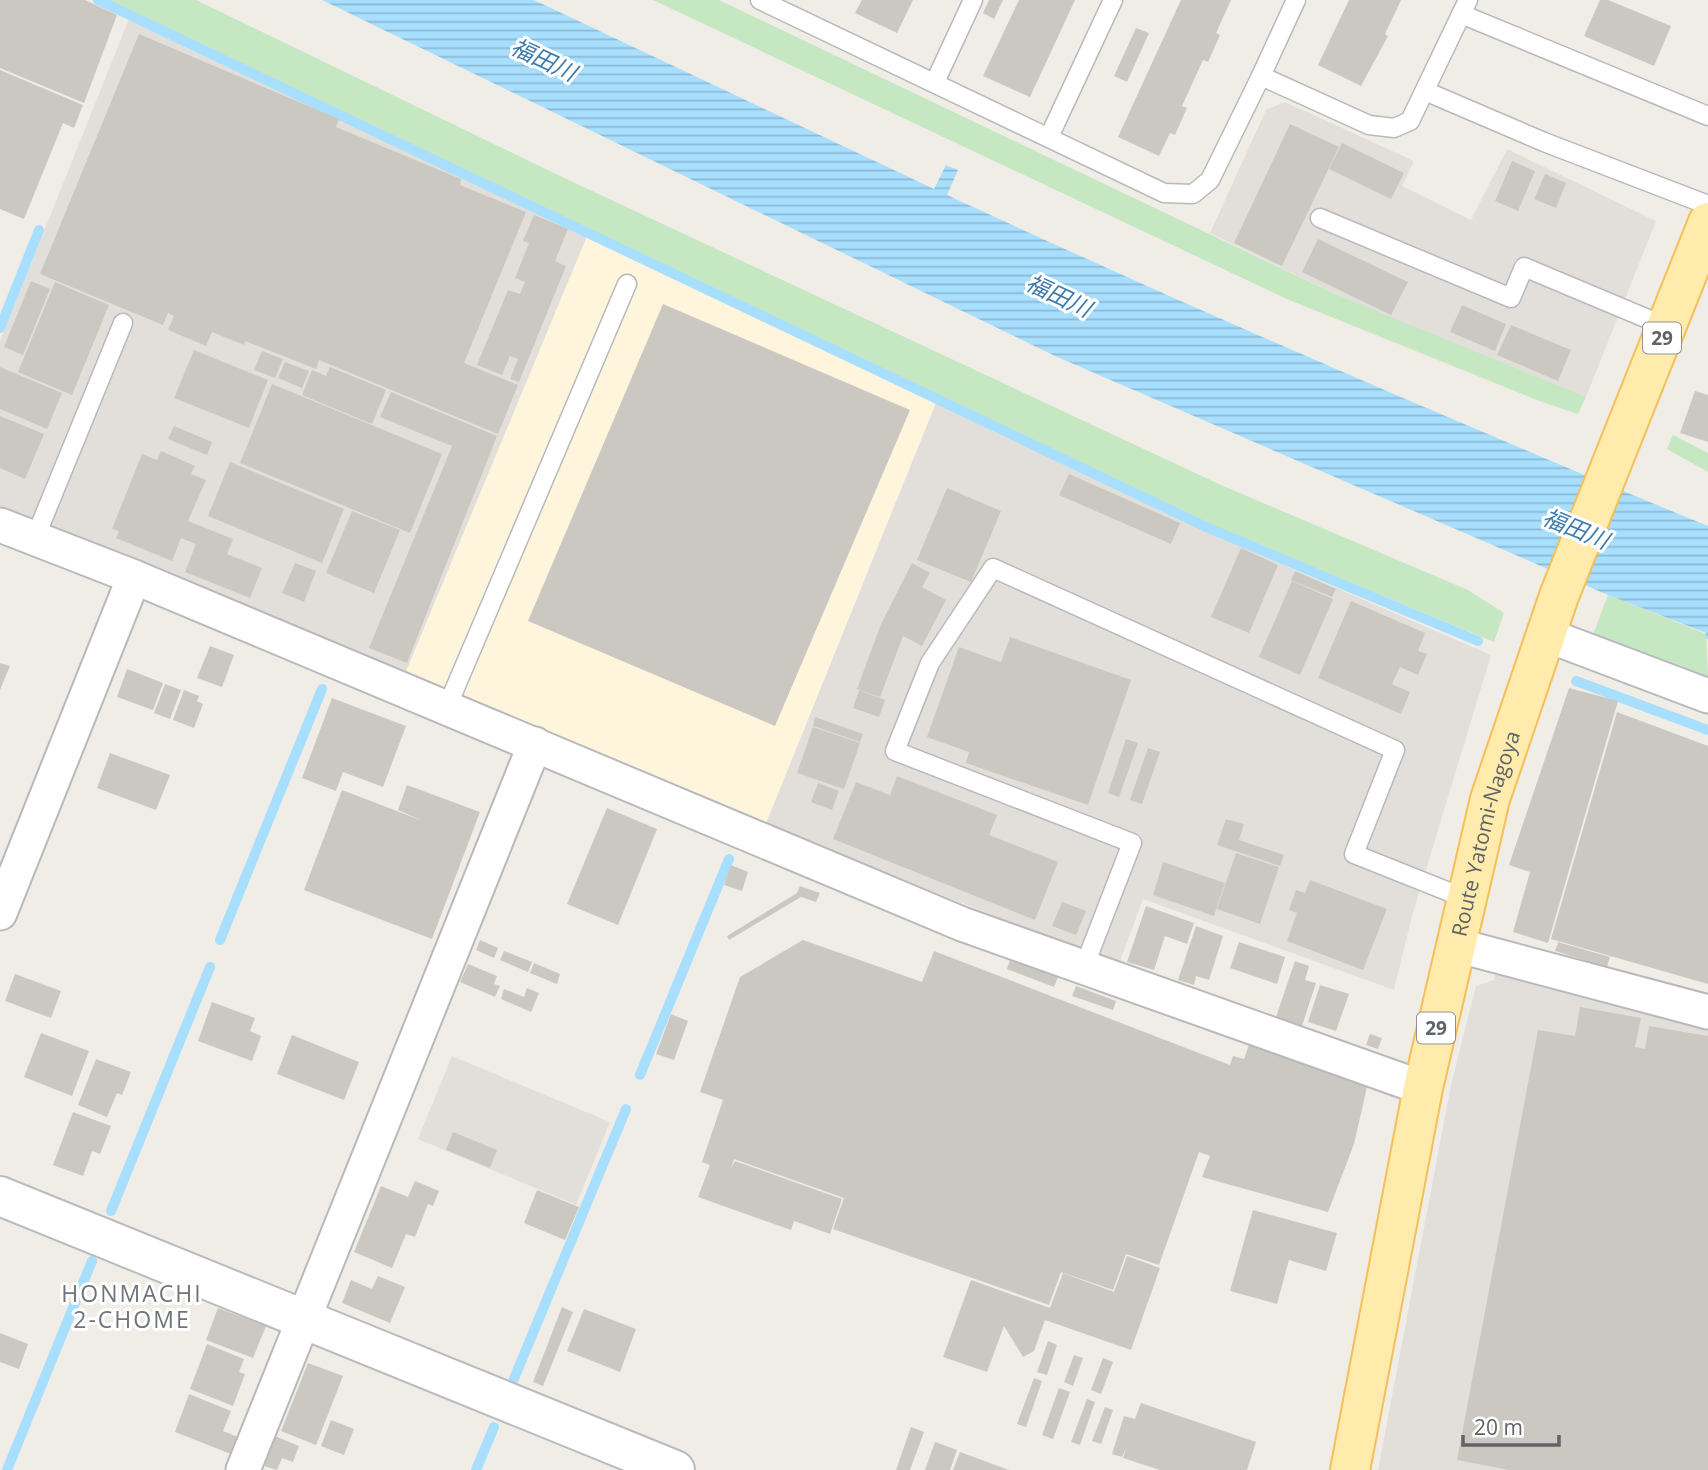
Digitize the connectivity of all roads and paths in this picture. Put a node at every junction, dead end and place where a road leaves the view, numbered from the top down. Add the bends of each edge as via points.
1 (760, 0) edge
2 (973, 0) edge
3 (1296, 0) edge
4 (1113, 1) edge
5 (1464, 7) edge
6 (1261, 75) junction
7 (935, 82) junction
8 (1425, 91) junction
9 (1708, 116) edge
10 (1049, 137) junction
11 (1708, 205) edge
12 (1320, 218) dead end
13 (1708, 222) edge
14 (628, 284) dead end
15 (123, 323) dead end
16 (1667, 327) junction
17 (0, 525) edge
18 (35, 538) junction
19 (134, 577) junction
20 (1545, 634) junction
21 (1708, 696) edge
22 (447, 707) junction
23 (535, 744) junction
24 (1467, 899) junction
25 (0, 913) edge
26 (1456, 945) junction
27 (1084, 967) junction
28 (1708, 1012) edge
29 (1423, 1088) junction
30 (0, 1196) edge
31 (304, 1320) junction
32 (243, 1470) edge
33 (675, 1470) edge
34 (1350, 1470) edge

1 - 7 lane
2 - 7 lane
3 - 6 lane
4 - 10 lane
5 - 8 lane
5 - 9 lane
6 - 8 lane via 1369,125 1394,128 1410,121
6 - 10 lane via 1210,180 1193,194 1164,193
7 - 10 lane
8 - 11 lane
12 - 16 lane via 1511,298 1524,267
13 - 16 main road, Route Yatomi-Nagoya / 29
14 - 22 lane
15 - 18 lane
16 - 20 main road, Route Yatomi-Nagoya / 29
17 - 18 street
18 - 19 street
19 - 22 street
19 - 25 street
20 - 21 street
20 - 24 main road, Route Yatomi-Nagoya / 29 via 1490,799
22 - 23 street
23 - 27 street via 962,923
23 - 31 street
24 - 26 main road, Route Yatomi-Nagoya / 29
24 - 27 lane via 1354,855 1395,750 993,568 930,663 895,751 1132,843
26 - 28 street
26 - 29 main road, Route Yatomi-Nagoya / 29
27 - 29 street
29 - 34 main road, Route Yatomi-Nagoya / 29
30 - 31 street
31 - 32 street
31 - 33 street

